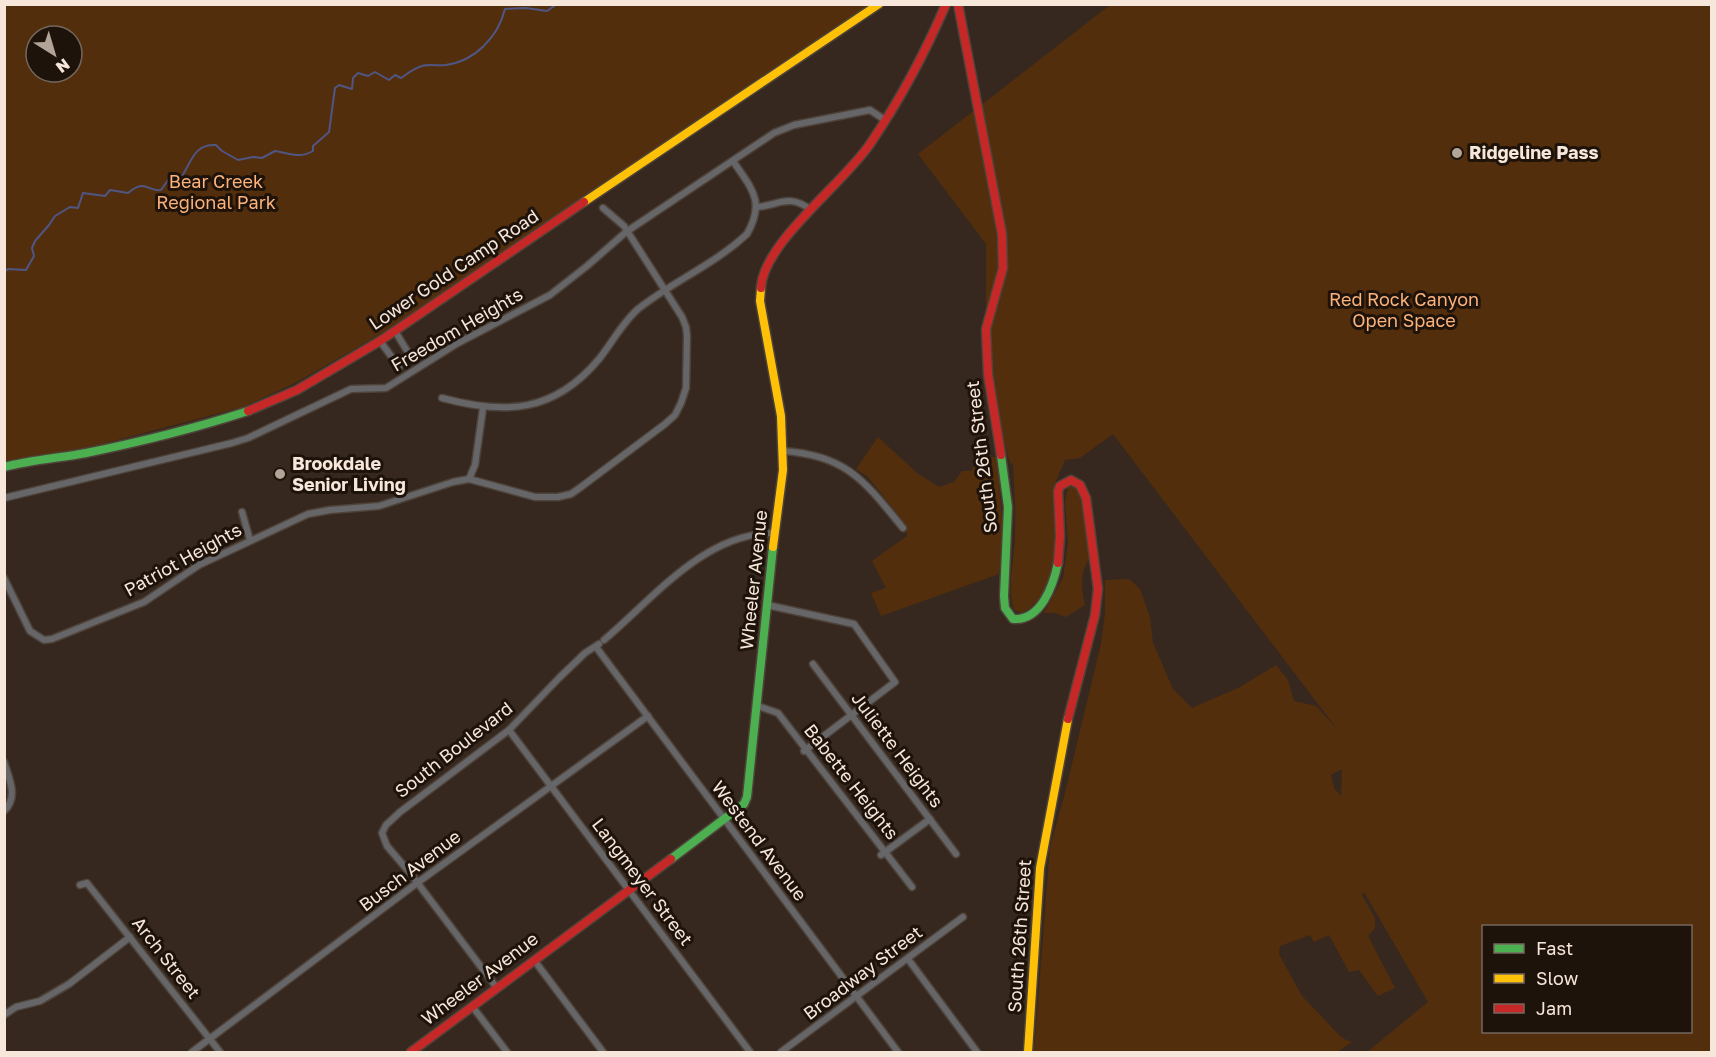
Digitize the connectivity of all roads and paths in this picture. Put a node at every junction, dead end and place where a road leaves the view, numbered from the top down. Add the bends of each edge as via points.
1 (879, 4) edge
2 (946, 4) edge
3 (958, 4) edge
4 (885, 120) junction
5 (733, 161) junction
6 (757, 207) junction
7 (603, 208) dead end
8 (810, 210) junction
9 (626, 232) junction
10 (665, 291) junction
11 (395, 331) junction
12 (380, 341) junction
13 (408, 352) junction
14 (412, 359) dead end
15 (394, 360) junction
16 (399, 367) dead end
17 (442, 398) dead end
18 (483, 408) junction
19 (783, 452) junction
20 (4, 467) edge
21 (469, 479) junction
22 (4, 498) edge
23 (242, 512) dead end
24 (903, 528) dead end
25 (774, 533) junction
26 (250, 540) junction
27 (4, 578) edge
28 (11, 591) junction
29 (4, 598) edge
30 (767, 605) junction
31 (600, 644) junction
32 (813, 664) dead end
33 (758, 706) junction
34 (852, 715) junction
35 (648, 717) junction
36 (509, 730) junction
37 (805, 750) junction
38 (4, 762) edge
39 (550, 786) junction
40 (4, 811) edge
41 (724, 819) junction
42 (930, 819) junction
43 (883, 853) junction
44 (956, 854) dead end
45 (417, 883) junction
46 (84, 884) dead end
47 (912, 887) dead end
48 (629, 889) junction
49 (963, 917) dead end
50 (130, 937) junction
51 (908, 958) junction
52 (534, 960) junction
53 (497, 988) junction
54 (857, 997) junction
55 (472, 1006) junction
56 (4, 1016) edge
57 (210, 1039) junction
58 (192, 1053) edge
59 (220, 1053) edge
60 (411, 1053) edge
61 (507, 1053) edge
62 (603, 1053) edge
63 (750, 1053) edge
64 (781, 1053) edge
65 (898, 1053) edge
66 (977, 1053) edge
67 (1028, 1053) edge

1 - 11 street, Lower Gold Camp Road
2 - 4 street, Wheeler Avenue via 926,51
3 - 67 street, South 26th Street via 1002,234 1002,268 986,340 1008,510 1005,608 1013,619 1029,617 1053,585 1060,555 1058,491 1071,480 1080,485 1086,498 1098,589 1095,615 1071,702 1040,868
4 - 5 street, Freedom Heights via 870,110 794,125 774,133
4 - 8 street, Wheeler Avenue via 856,164
5 - 6 street via 749,185
5 - 9 street, Freedom Heights
6 - 8 street via 782,200 798,202
6 - 10 street via 754,221 740,240
7 - 9 street, Patriot Heights
8 - 19 street, Wheeler Avenue via 771,256 759,291 781,416
9 - 10 street, Patriot Heights
9 - 22 street, Freedom Heights via 550,295 458,343 386,388 351,389 232,443
10 - 18 street via 632,315 591,368 563,391 537,403
10 - 21 street, Patriot Heights via 682,318 687,336 686,388 675,415 571,494 535,497
11 - 12 street, Lower Gold Camp Road
11 - 13 street
12 - 15 street
12 - 20 street, Lower Gold Camp Road via 297,390 227,418 85,453
13 - 14 street
13 - 15 street
15 - 16 street
17 - 18 street
18 - 21 street
19 - 24 street via 808,453 857,475
19 - 25 street, Wheeler Avenue
21 - 26 street, Patriot Heights via 379,506 308,514
23 - 26 street
25 - 30 street, Wheeler Avenue
25 - 31 street, South Boulevard via 760,533 705,553
26 - 28 street, Patriot Heights via 199,565 144,602 52,639 44,640 30,631
27 - 28 street
28 - 29 street
30 - 33 street, Wheeler Avenue
30 - 34 street via 854,624 895,682
31 - 35 street, Westend Avenue
31 - 36 street, South Boulevard via 585,653
32 - 34 street, Juliette Heights
33 - 37 street, Babette Heights via 778,713
33 - 41 street, Wheeler Avenue via 747,796 744,804
34 - 37 street
34 - 42 street, Juliette Heights
35 - 39 street, Busch Avenue
35 - 41 street, Westend Avenue
36 - 39 street, Langmeyer Street
36 - 45 street, South Boulevard via 386,825 382,833 387,846
37 - 43 street, Babette Heights
38 - 40 street via 13,800
39 - 45 street, Busch Avenue
39 - 48 street, Langmeyer Street
41 - 48 street, Wheeler Avenue
41 - 54 street, Westend Avenue
42 - 43 street
42 - 44 street, Juliette Heights
43 - 47 street, Babette Heights
45 - 53 street
45 - 57 street, Busch Avenue
46 - 50 street, Arch Street
48 - 52 street, Wheeler Avenue
48 - 63 street, Langmeyer Street
49 - 51 street, Broadway Street
50 - 56 street via 88,971
50 - 57 street, Arch Street
51 - 54 street, Broadway Street
51 - 66 street
52 - 53 street, Wheeler Avenue
52 - 62 street
53 - 55 street, Wheeler Avenue
54 - 64 street, Broadway Street
54 - 65 street, Westend Avenue
55 - 60 street, Wheeler Avenue
55 - 61 street
57 - 58 street, Busch Avenue
57 - 59 street, Arch Street

